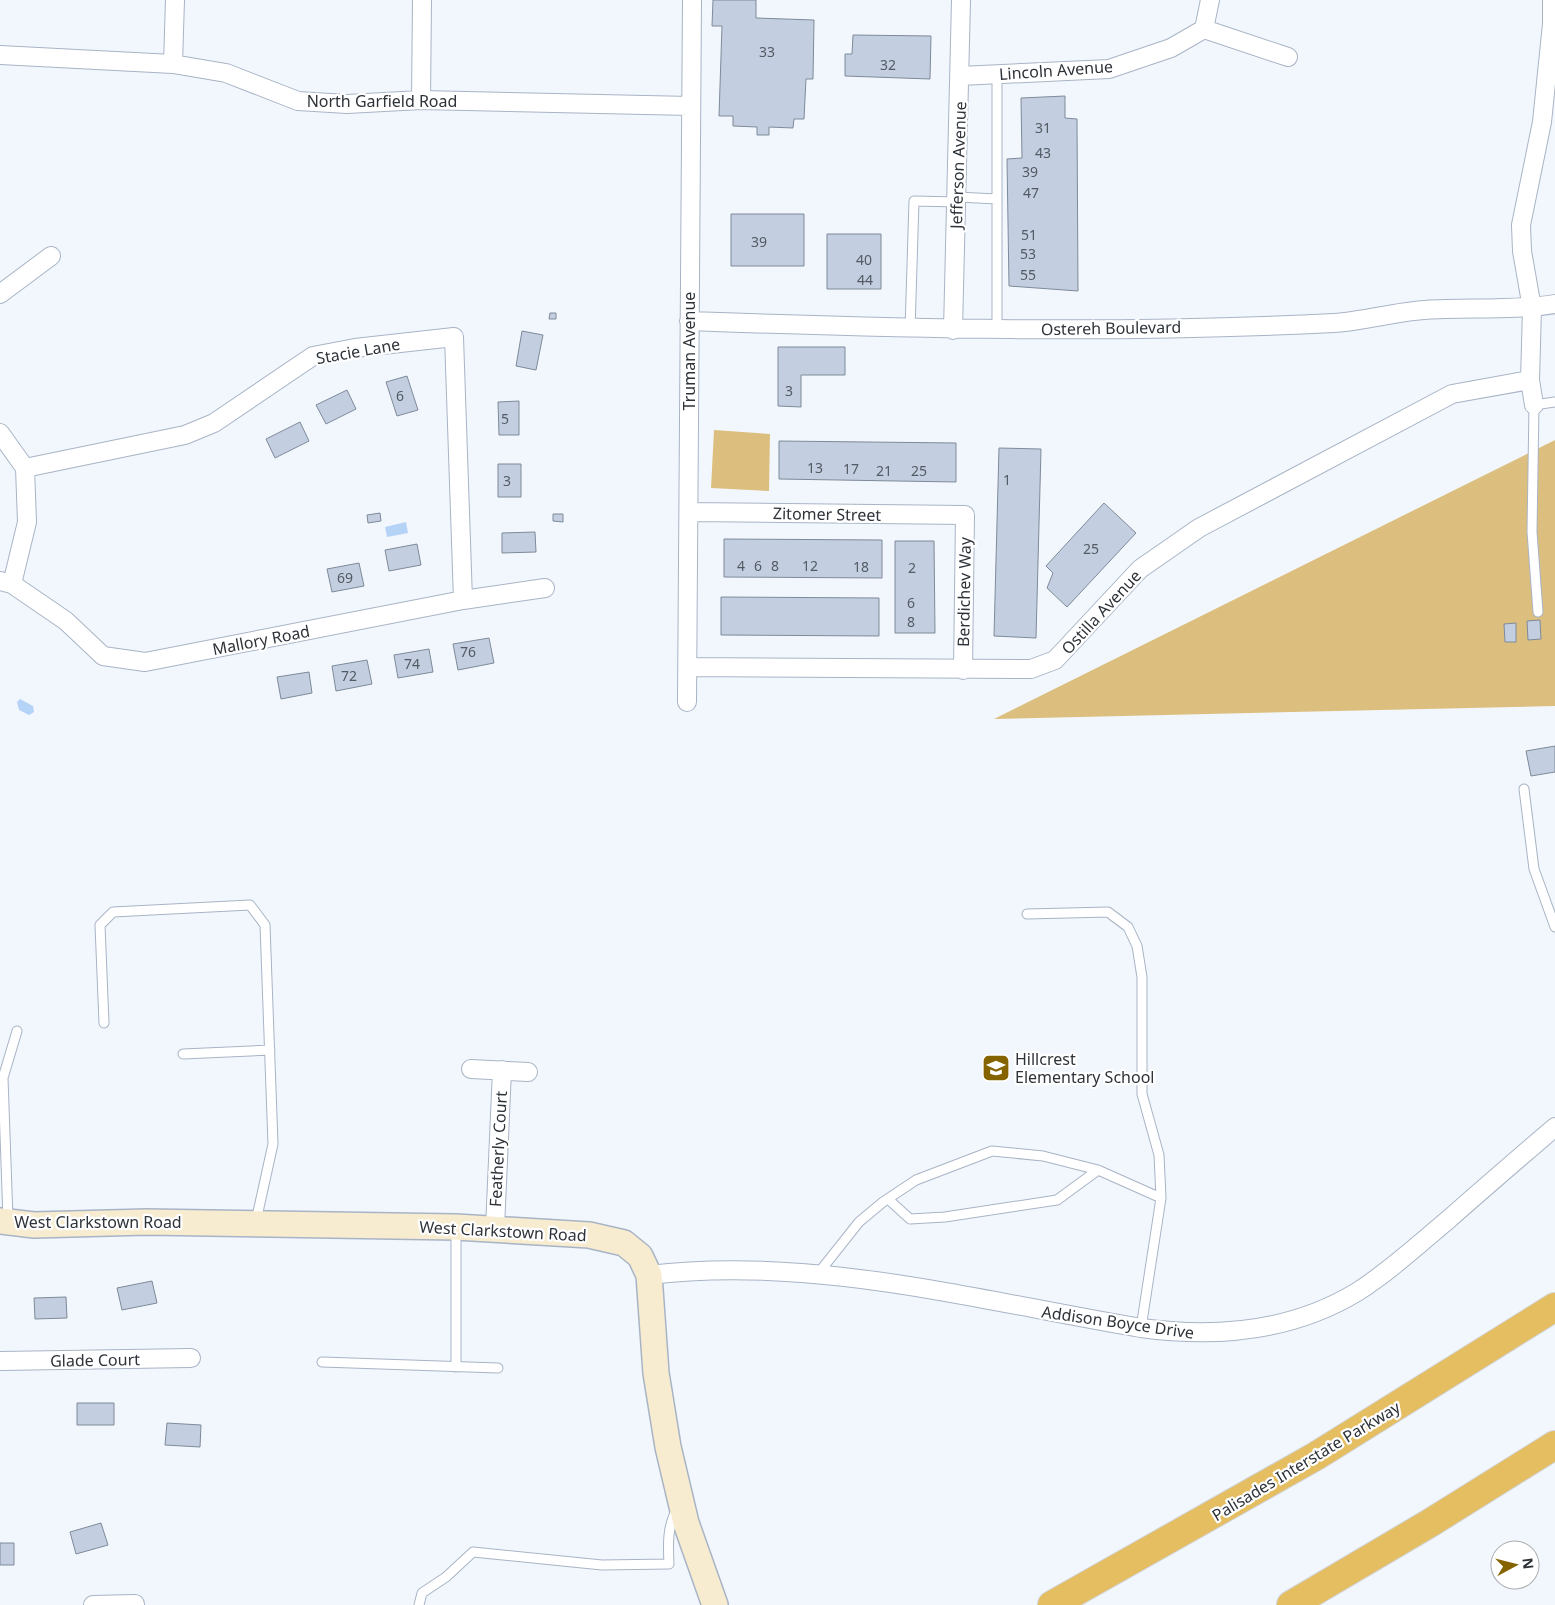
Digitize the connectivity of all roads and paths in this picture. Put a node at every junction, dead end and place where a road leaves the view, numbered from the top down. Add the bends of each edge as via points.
1 (175, 0) edge
2 (422, 0) edge
3 (692, 0) edge
4 (960, 0) edge
5 (1210, 0) edge
6 (1552, 0) edge
7 (1204, 29) junction
8 (0, 55) edge
9 (1288, 57) dead end
10 (173, 64) junction
11 (997, 74) junction
12 (960, 76) junction
13 (421, 100) junction
14 (691, 106) junction
15 (997, 199) junction
16 (957, 200) junction
17 (51, 256) dead end
18 (0, 294) edge
19 (1555, 304) edge
20 (1532, 308) junction
21 (689, 321) junction
22 (910, 330) junction
23 (953, 330) junction
24 (997, 330) junction
25 (1530, 380) junction
26 (1555, 402) edge
27 (1534, 406) junction
28 (0, 433) edge
29 (25, 468) junction
30 (689, 512) junction
31 (965, 515) joint
32 (6, 582) edge
33 (545, 588) dead end
34 (464, 600) junction
35 (1538, 612) dead end
36 (688, 666) junction
37 (963, 670) junction
38 (687, 702) dead end
39 (1524, 789) dead end
40 (1026, 914) dead end
41 (1555, 927) edge
42 (104, 1023) dead end
43 (17, 1032) dead end
44 (270, 1050) junction
45 (183, 1054) dead end
46 (472, 1069) dead end
47 (502, 1070) junction
48 (528, 1072) dead end
49 (1555, 1128) edge
50 (1098, 1170) junction
51 (1161, 1198) junction
52 (888, 1199) junction
53 (4, 1222) edge
54 (255, 1224) junction
55 (456, 1227) junction
56 (495, 1228) junction
57 (649, 1275) junction
58 (816, 1275) junction
59 (1555, 1307) edge
60 (1141, 1328) junction
61 (191, 1358) dead end
62 (0, 1360) edge
63 (322, 1362) dead end
64 (456, 1367) junction
65 (498, 1368) dead end
66 (1555, 1446) edge
67 (681, 1504) junction
68 (136, 1604) edge
69 (93, 1605) edge
70 (419, 1605) edge
71 (716, 1605) edge
72 (1052, 1605) edge
73 (1291, 1605) edge

1 - 10 street
2 - 13 street
3 - 14 street, Truman Avenue
4 - 12 street, Jefferson Avenue
5 - 7 street
6 - 20 street via 1542,122 1521,225
7 - 9 street
7 - 11 street, Lincoln Avenue via 1171,48 1110,69
8 - 10 street, North Garfield Road
10 - 13 street, North Garfield Road via 226,73 298,100 347,104
11 - 12 street, Lincoln Avenue
11 - 15 lane
12 - 16 street, Jefferson Avenue
13 - 14 street, North Garfield Road
14 - 21 street, Truman Avenue
15 - 16 lane
15 - 24 lane
16 - 22 lane via 914,201
16 - 23 street, Jefferson Avenue
17 - 18 street
19 - 20 street, Ostereh Boulevard
20 - 24 street, Ostereh Boulevard via 1423,310 1336,323
20 - 25 street
21 - 22 street, Ostereh Boulevard
21 - 30 street, Truman Avenue
22 - 23 street, Ostereh Boulevard
23 - 24 street, Ostereh Boulevard
25 - 27 street
25 - 37 street, Ostilla Avenue via 1452,394 1199,528 1140,569 1055,660 1031,669
26 - 27 lane
27 - 35 lane via 1532,532
28 - 29 street
29 - 32 street via 27,522
29 - 34 street, Stacie Lane via 185,435 214,423 313,356 454,337
30 - 31 street, Zitomer Street
30 - 36 street, Truman Avenue
31 - 37 street, Berdichev Way
32 - 34 street, Mallory Road via 66,620 103,656 145,662
33 - 34 street, Mallory Road
36 - 37 street, Ostilla Avenue
36 - 38 street, Truman Avenue
39 - 41 lane via 1534,869
40 - 51 lane via 1108,912 1128,927 1137,946 1142,977 1142,1094 1159,1155
42 - 44 lane via 100,925 113,912 250,906 265,925
43 - 53 lane via 3,1078
44 - 45 lane
44 - 54 lane via 273,1144
46 - 47 street, Featherly Court
47 - 48 street, Featherly Court
47 - 56 street, Featherly Court
49 - 60 street, Addison Boyce Drive via 1407,1254 1357,1292 1337,1302 1298,1318 1239,1331 1183,1333
50 - 51 lane
50 - 52 lane via 1043,1156 992,1151 916,1180
50 - 52 lane via 1057,1200 945,1217 910,1219
51 - 60 lane
52 - 58 lane via 859,1222
53 - 54 street, West Clarkstown Road via 34,1225
54 - 55 street, West Clarkstown Road
55 - 56 street, West Clarkstown Road
55 - 64 lane
56 - 57 street, West Clarkstown Road via 617,1240 640,1256
57 - 58 street, Addison Boyce Drive via 723,1269
57 - 67 street, West Clarkstown Road via 661,1407
58 - 60 street, Addison Boyce Drive via 938,1292
59 - 72 highway, Palisades Interstate Parkway via 1316,1456
61 - 62 street, Glade Court
63 - 64 lane
64 - 65 lane
66 - 73 highway
67 - 70 lane via 671,1521 669,1564 602,1565 473,1552 446,1577 422,1593
67 - 71 street, West Clarkstown Road
68 - 69 street

